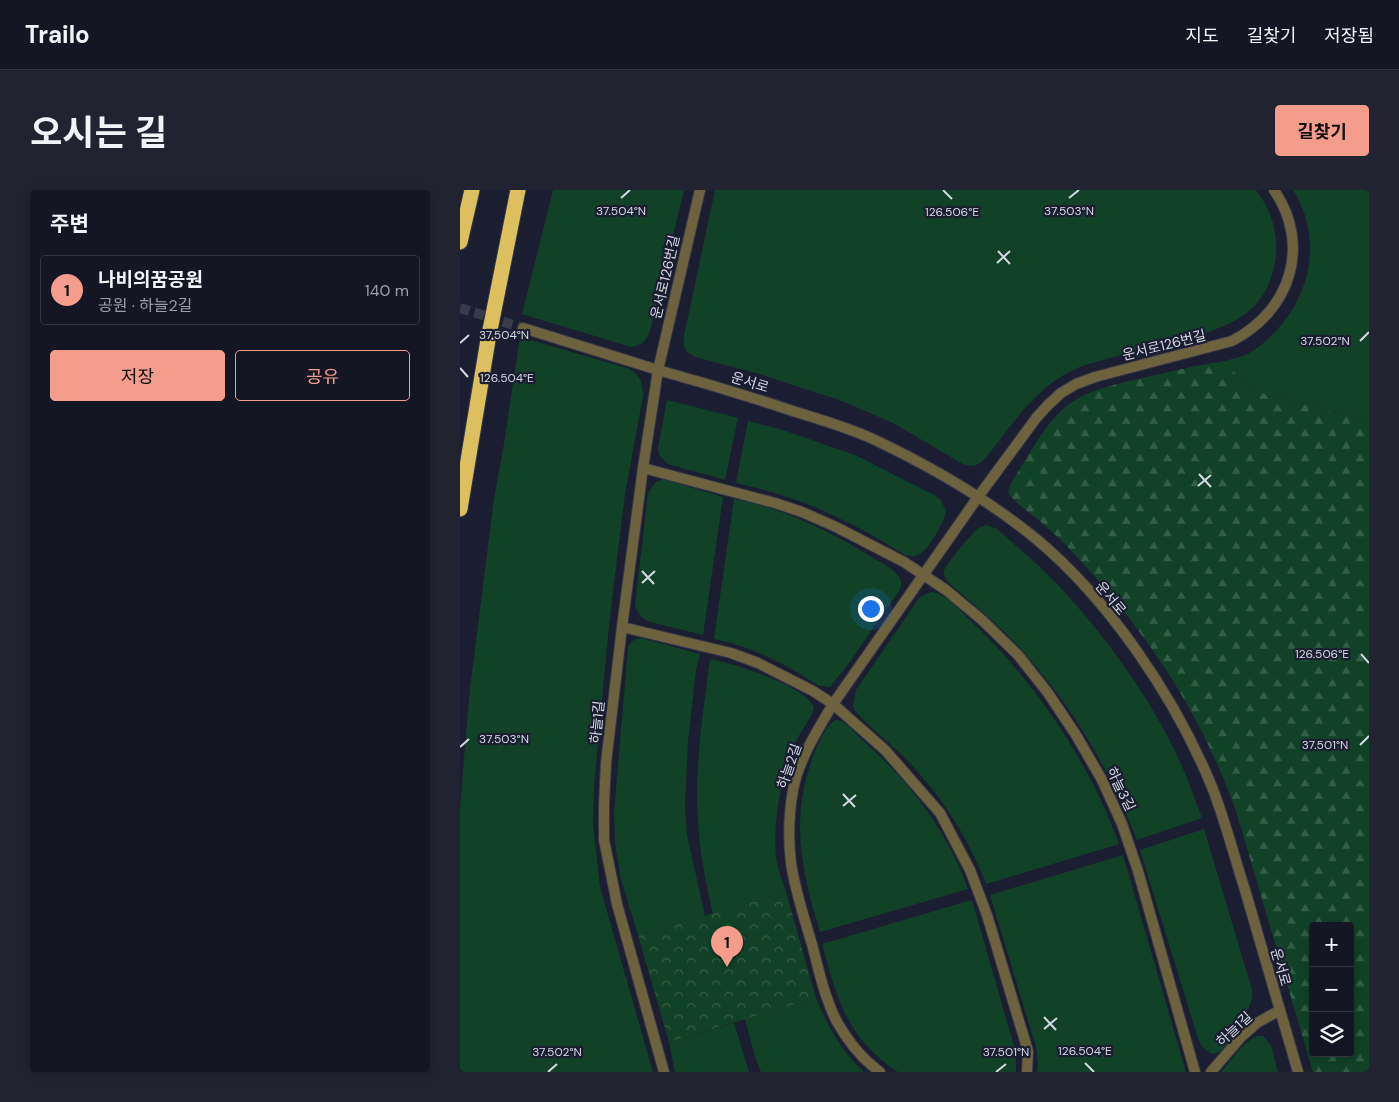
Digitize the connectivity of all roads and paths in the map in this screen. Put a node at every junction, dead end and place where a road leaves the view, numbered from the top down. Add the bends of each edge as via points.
1 (472, 190) edge
2 (518, 190) edge
3 (700, 190) edge
4 (1274, 190) edge
5 (460, 242) edge
6 (523, 328) tunnel mouth
7 (658, 370) junction
8 (643, 468) junction
9 (978, 497) junction
10 (460, 509) edge
11 (924, 575) junction
12 (622, 627) junction
13 (833, 704) junction
14 (1280, 1010) junction
15 (664, 1072) edge
16 (880, 1072) edge
17 (1027, 1072) edge
18 (1195, 1072) edge
19 (1211, 1072) edge
20 (1298, 1072) edge

1 - 5 highway
2 - 10 highway via 488,340
3 - 7 street, 운서로126번길
4 - 9 street, 운서로126번길 via 1290,224 1294,249 1291,271 1282,294 1268,314 1246,334 1232,341 1095,376 1076,384 1036,417
6 - 7 street, 운서로
7 - 8 street, 하늘1길
7 - 9 street, 운서로 via 836,424 908,457
8 - 11 street, 하늘3길 via 802,512
8 - 12 street, 하늘1길
9 - 11 street, 하늘2길
9 - 14 street, 운서로 via 1037,540 1070,571 1099,603 1153,676 1176,715 1212,788
11 - 13 street, 하늘2길
11 - 18 street, 하늘3길 via 982,620 1018,655 1053,700 1102,780 1138,871
12 - 13 street via 723,651 758,663
12 - 15 street, 하늘1길 via 606,763 604,840 616,904
13 - 16 street, 하늘2길 via 805,755 794,789 790,817 791,862 828,1001 846,1037
13 - 17 street via 896,762 940,813 952,835 987,915 1028,1050
14 - 19 street, 하늘1길 via 1257,1023
14 - 20 street, 운서로

